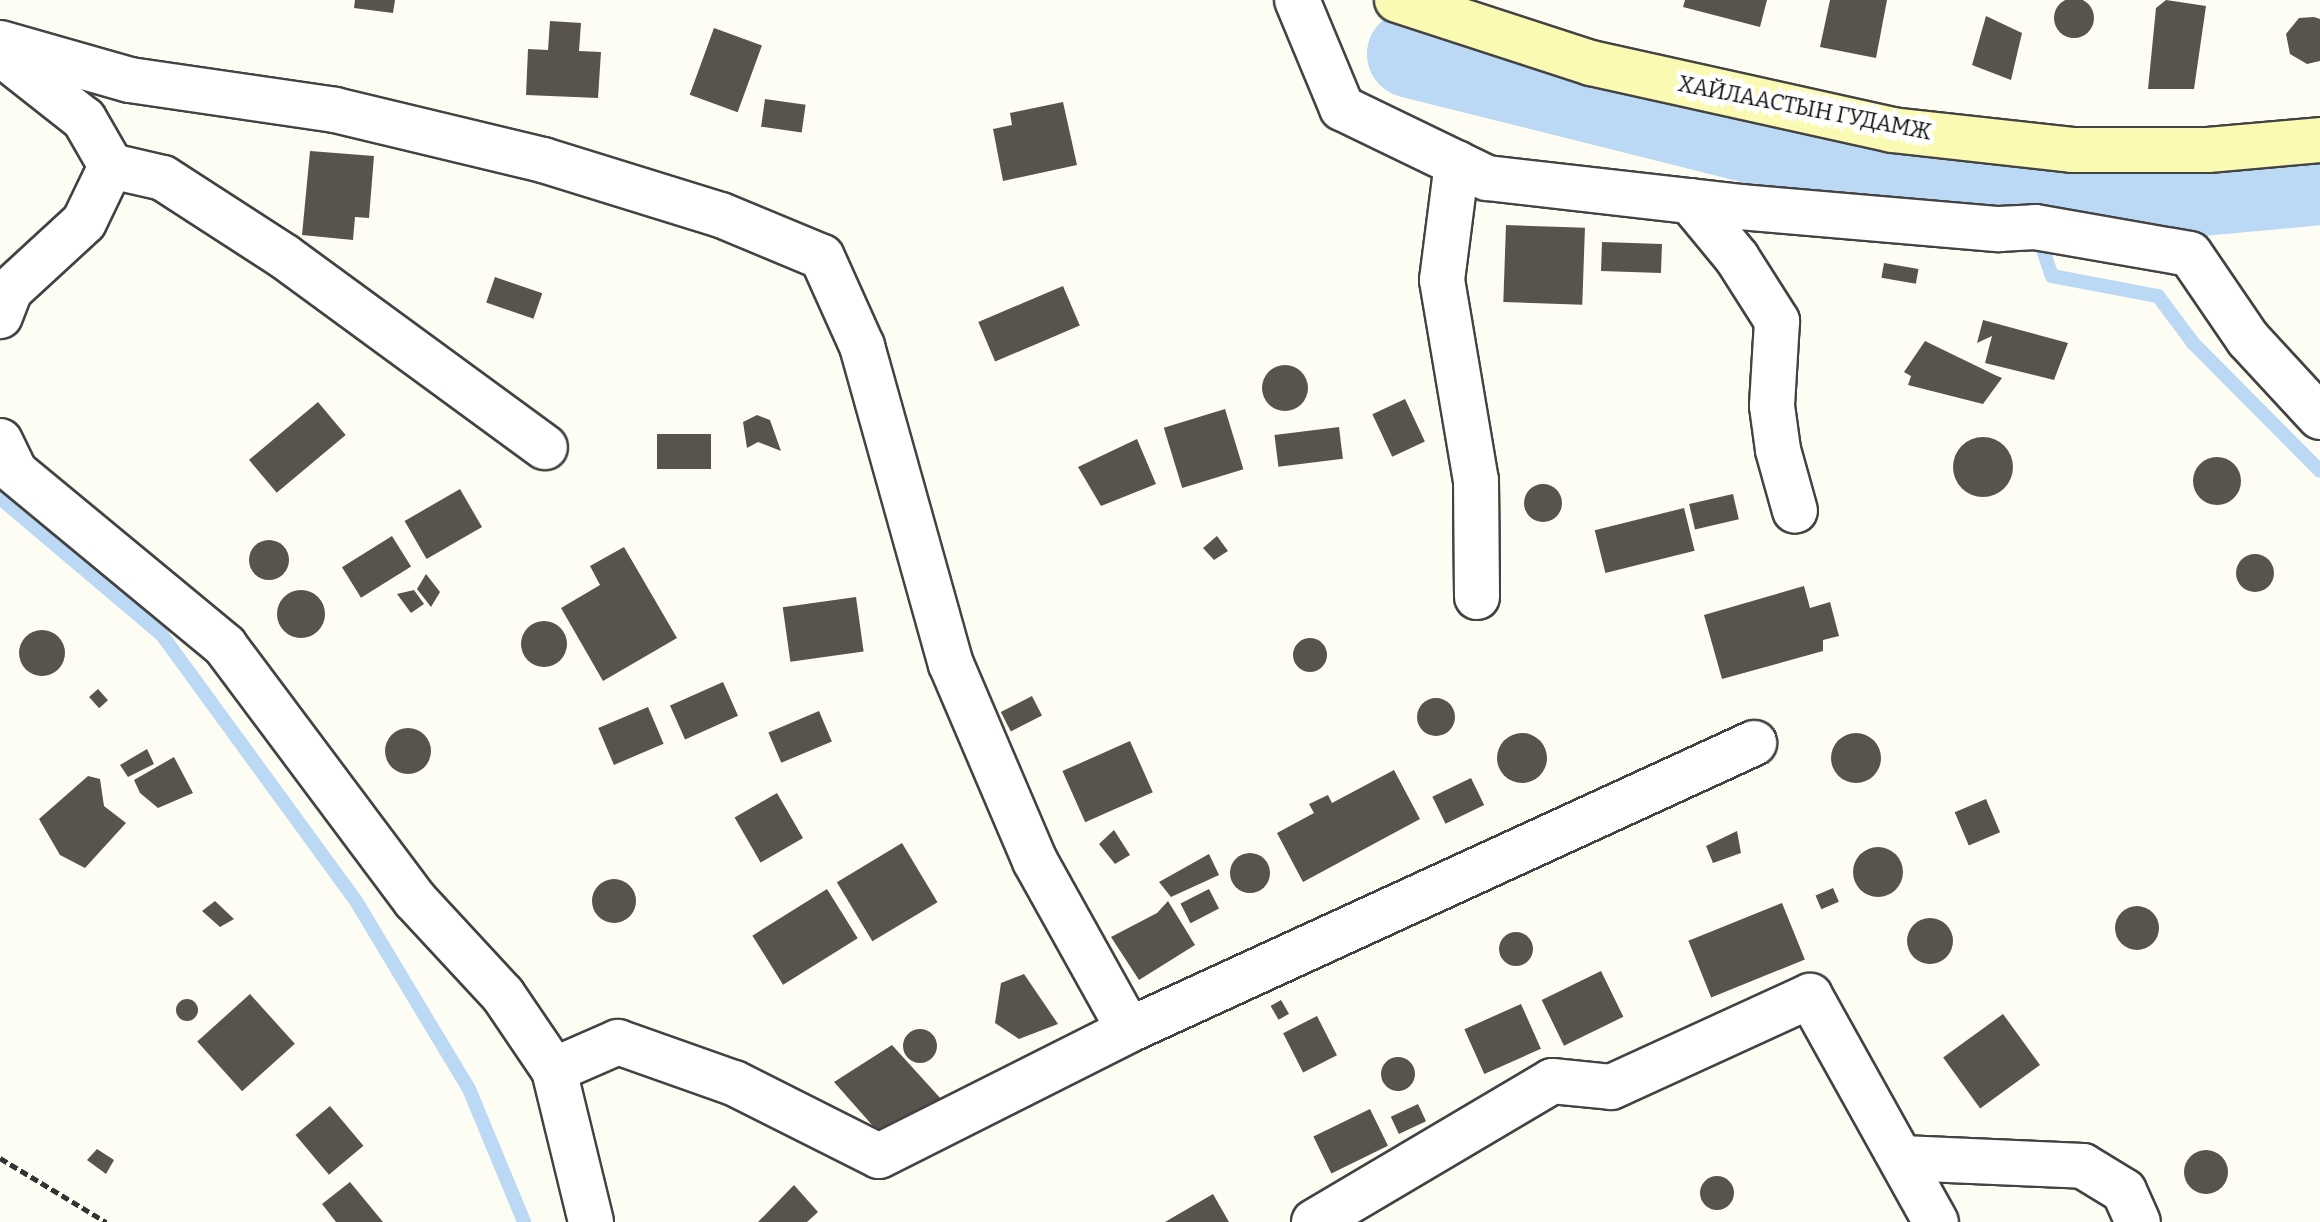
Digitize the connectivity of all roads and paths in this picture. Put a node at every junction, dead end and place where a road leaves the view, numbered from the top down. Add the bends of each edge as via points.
1 (1297, 0) edge
2 (1397, 0) edge
3 (0, 43) edge
4 (0, 53) edge
5 (2320, 140) edge
6 (1457, 163) junction
7 (111, 166) junction
8 (1690, 201) junction
9 (0, 316) edge
10 (2320, 417) edge
11 (0, 441) edge
12 (545, 447) dead end
13 (1795, 511) dead end
14 (1477, 597) dead end
15 (1754, 743) dead end
16 (1129, 1030) junction
17 (554, 1070) junction
18 (0, 1158) edge
19 (1902, 1158) junction
20 (106, 1222) edge
21 (591, 1222) edge
22 (1314, 1222) edge
23 (1936, 1222) edge
24 (2138, 1222) edge

1 - 6 street via 1342,108
2 - 5 main road, ХАЙЛААСТЫН ГУДАМЖ via 1591,63 1892,130 2072,150 2208,150
3 - 16 street via 130,80 335,110 543,160 721,215 822,257 862,346 951,664 1035,861
4 - 7 street via 84,119
6 - 8 street via 1487,178
6 - 14 street via 1442,280 1476,480
7 - 9 street via 84,222 10,290
7 - 12 street via 163,178 188,193 285,257
8 - 10 street via 1999,229 2035,227 2190,254 2248,339
8 - 13 street via 1737,258 1777,321 1772,406
11 - 17 street via 15,472 225,646 415,900 503,995
15 - 16 street
16 - 17 street via 879,1156 734,1083 618,1042
17 - 21 street
18 - 20 path
19 - 22 street via 1810,996 1611,1087 1552,1081
19 - 23 street
19 - 24 street via 2083,1166 2124,1191

